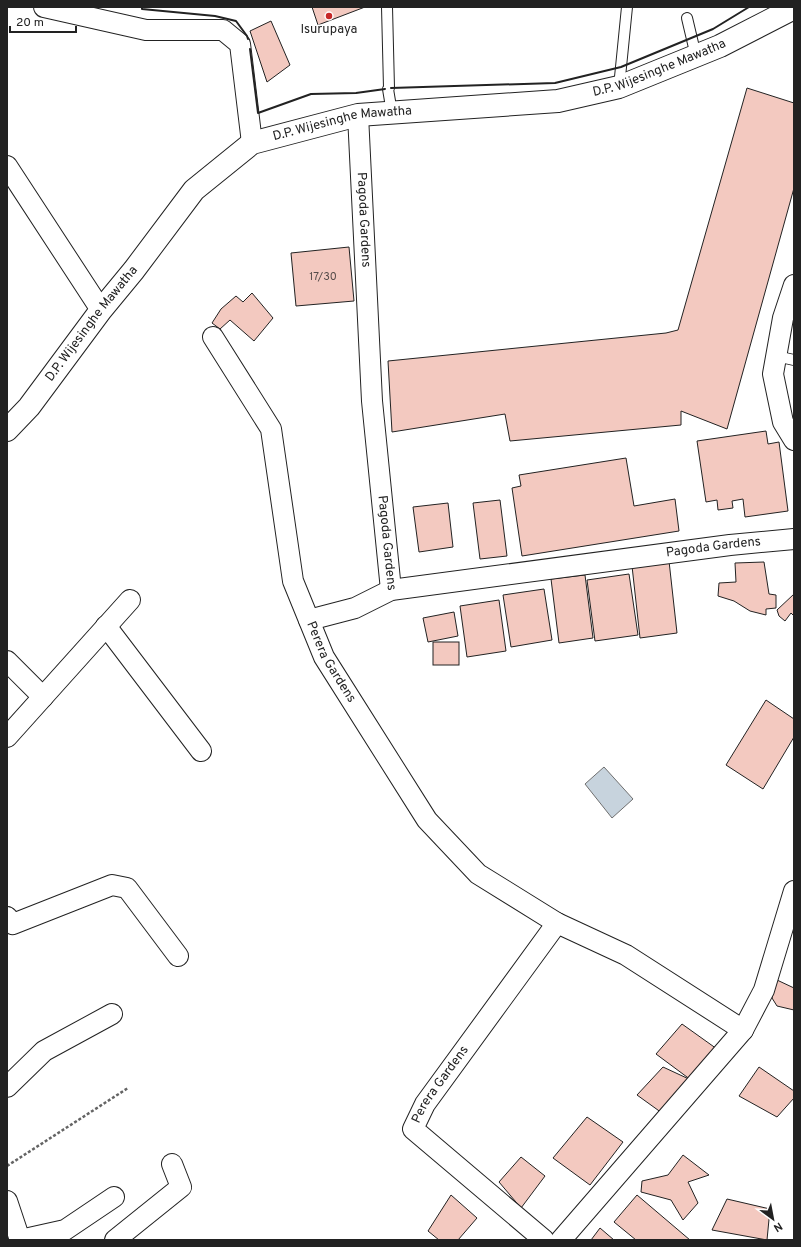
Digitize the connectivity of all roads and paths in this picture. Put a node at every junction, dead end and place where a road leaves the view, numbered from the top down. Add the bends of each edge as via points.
1 (44, 7) edge
2 (387, 7) edge
3 (627, 7) edge
4 (794, 8) edge
5 (687, 18) dead end
6 (696, 56) junction
7 (619, 86) junction
8 (392, 113) junction
9 (358, 115) junction
10 (252, 143) junction
11 (7, 166) edge
12 (793, 294) edge
13 (101, 310) junction
14 (213, 337) dead end
15 (785, 358) edge
16 (7, 430) edge
17 (794, 440) edge
18 (794, 539) edge
19 (392, 590) junction
20 (130, 600) dead end
21 (309, 620) junction
22 (106, 626) junction
23 (7, 661) edge
24 (43, 697) junction
25 (7, 737) edge
26 (201, 751) dead end
27 (794, 891) edge
28 (7, 917) edge
29 (557, 923) junction
30 (178, 956) dead end
31 (112, 1014) dead end
32 (743, 1030) junction
33 (7, 1086) edge
34 (128, 1088) dead end
35 (172, 1164) dead end
36 (7, 1166) edge
37 (114, 1197) dead end
38 (7, 1201) edge
39 (20, 1240) edge
40 (115, 1240) edge
41 (544, 1240) edge
42 (561, 1240) edge

1 - 10 street via 146,30 223,30 240,44
2 - 8 lane via 388,88
3 - 7 lane
4 - 6 main road, D.P. Wijesinghe Mawatha
5 - 6 lane
6 - 7 main road, D.P. Wijesinghe Mawatha
7 - 8 main road, D.P. Wijesinghe Mawatha via 558,102
8 - 9 main road, D.P. Wijesinghe Mawatha
9 - 10 main road, D.P. Wijesinghe Mawatha
9 - 19 street, Pagoda Gardens via 372,401
10 - 13 main road, D.P. Wijesinghe Mawatha via 194,190
11 - 13 street
12 - 15 street via 783,318
13 - 16 main road, D.P. Wijesinghe Mawatha via 30,407
14 - 21 street, Perera Gardens via 271,429 293,581
15 - 17 street via 773,374 784,422
18 - 19 street, Pagoda Gardens via 722,546
19 - 21 street via 355,608
20 - 22 street
21 - 29 street, Perera Gardens via 324,656 427,820 478,874
22 - 24 street
22 - 26 street
23 - 24 street
24 - 25 street
27 - 32 street via 764,990
28 - 30 street via 14,924 112,885 128,888
29 - 32 street, Perera Gardens via 626,955
29 - 41 street, Perera Gardens via 425,1104 413,1129
31 - 33 street via 44,1051
32 - 42 street
34 - 36 path
35 - 40 street via 181,1187
37 - 39 street via 65,1230
38 - 39 street

